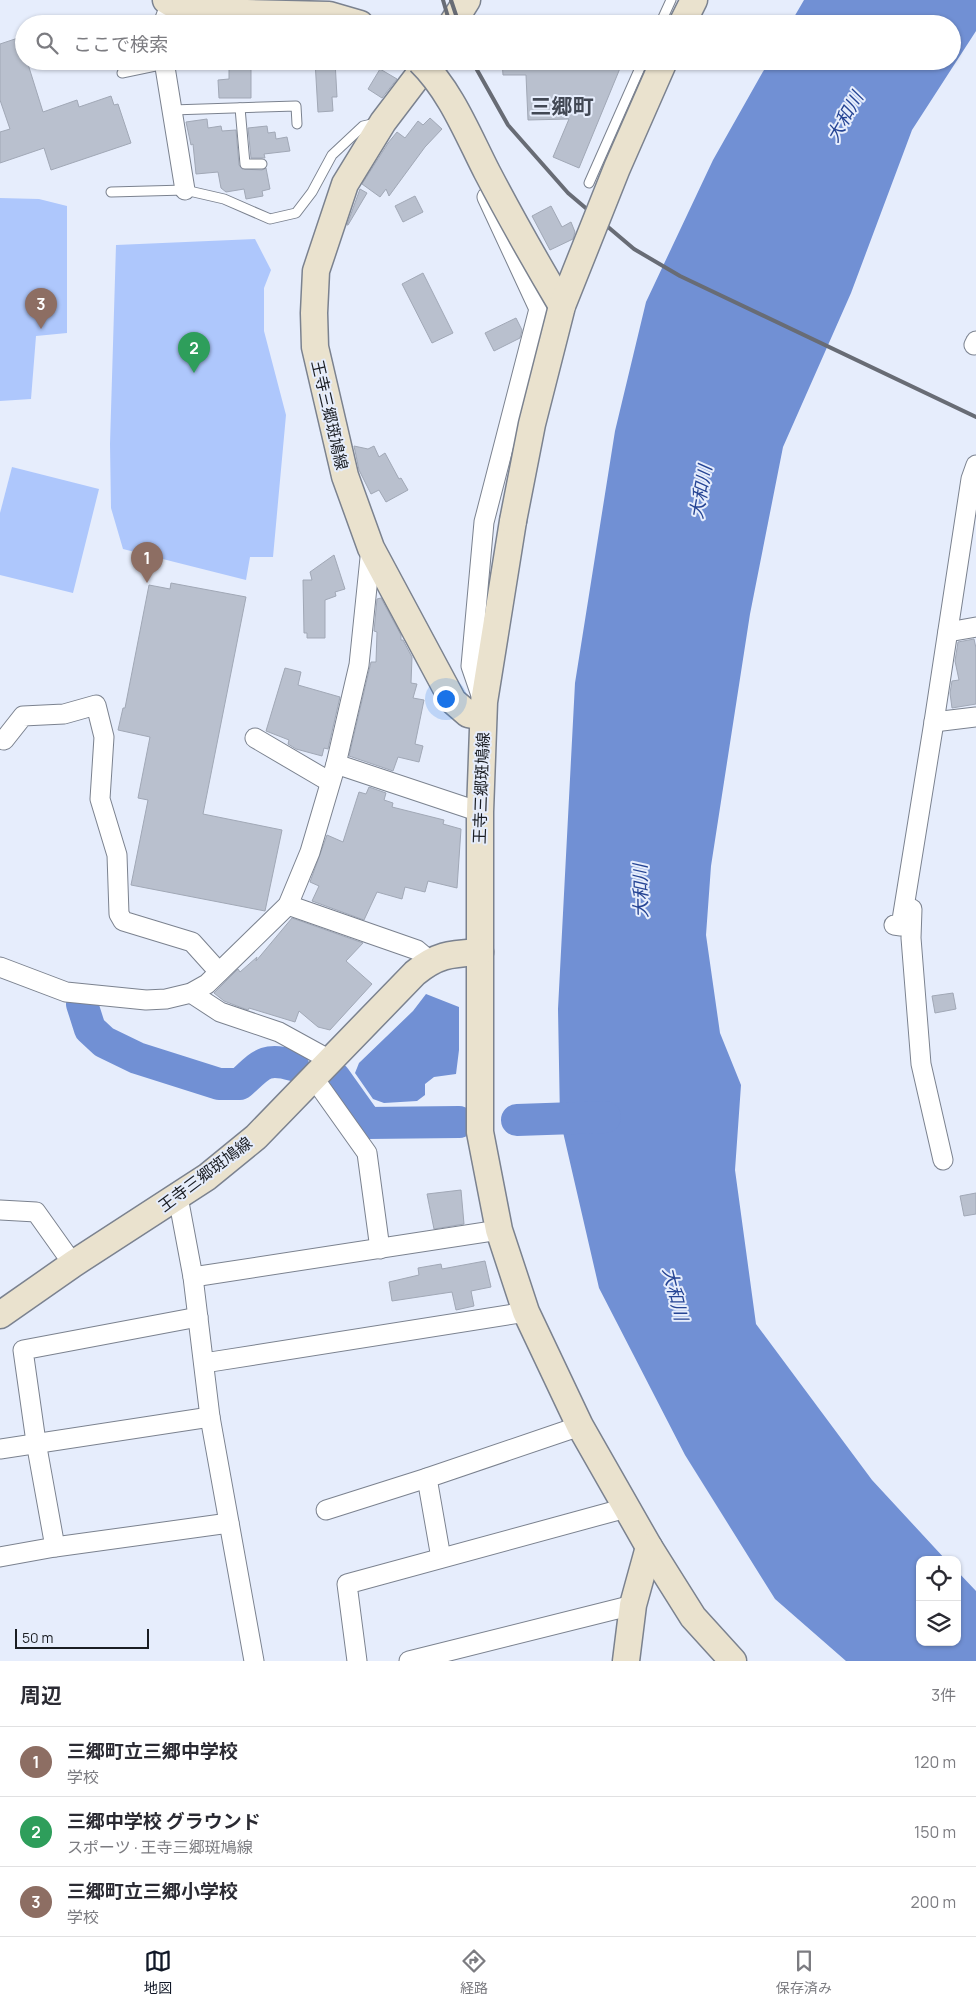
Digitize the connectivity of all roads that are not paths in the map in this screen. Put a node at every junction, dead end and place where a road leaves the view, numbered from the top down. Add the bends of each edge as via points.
1 (467, 0) edge
2 (671, 0) edge
3 (694, 0) edge
4 (167, 9) edge
5 (329, 15) edge
6 (458, 15) edge
7 (664, 15) edge
8 (686, 15) edge
9 (133, 70) edge
10 (165, 70) edge
11 (419, 70) edge
12 (425, 70) edge
13 (429, 70) edge
14 (639, 70) edge
15 (660, 70) edge
16 (122, 73) dead end
17 (240, 108) junction
18 (172, 110) junction
19 (383, 122) junction
20 (298, 124) dead end
21 (262, 164) dead end
22 (589, 183) dead end
23 (185, 190) junction
24 (111, 192) dead end
25 (562, 306) junction
26 (976, 464) edge
27 (371, 548) junction
28 (976, 627) edge
29 (948, 632) junction
30 (484, 710) junction
31 (976, 717) edge
32 (934, 722) junction
33 (255, 738) dead end
34 (4, 740) dead end
35 (333, 773) junction
36 (480, 812) junction
37 (913, 852) junction
38 (288, 905) junction
39 (894, 925) dead end
40 (480, 952) junction
41 (430, 961) junction
42 (0, 967) edge
43 (220, 972) junction
44 (191, 993) junction
45 (321, 1068) junction
46 (943, 1160) dead end
47 (178, 1197) junction
48 (0, 1210) edge
49 (499, 1230) junction
50 (380, 1248) junction
51 (72, 1264) junction
52 (193, 1277) junction
53 (526, 1312) junction
54 (0, 1314) edge
55 (198, 1318) junction
56 (204, 1363) junction
57 (210, 1417) junction
58 (580, 1426) junction
59 (36, 1442) junction
60 (0, 1449) edge
61 (427, 1478) junction
62 (626, 1508) junction
63 (326, 1510) dead end
64 (229, 1523) junction
65 (56, 1547) junction
66 (649, 1548) junction
67 (0, 1557) edge
68 (441, 1558) junction
69 (632, 1605) junction
70 (254, 1661) edge
71 (357, 1661) edge
72 (409, 1661) edge
73 (626, 1661) edge
74 (732, 1661) edge

1 - 6 street
2 - 7 lane
3 - 8 street
4 - 5 street
9 - 16 lane
10 - 18 street
11 - 19 street, 王寺三郷斑鳩線
12 - 30 street via 540,309 484,522 471,666
13 - 25 street, bridge via 449,99 511,219
14 - 22 lane
15 - 25 street, bridge
17 - 18 lane
17 - 20 lane via 296,106
17 - 21 lane via 245,164
18 - 23 street
19 - 23 lane via 363,126 332,155 312,192 296,213 270,219 224,199
19 - 27 street, 王寺三郷斑鳩線 via 345,184 316,271 314,313 315,347 345,476
23 - 24 lane
25 - 30 street, bridge via 532,424 513,521
26 - 29 street
27 - 30 street, 王寺三郷斑鳩線 via 453,701 468,714
27 - 35 street via 359,664
28 - 29 street
29 - 32 street
30 - 36 street, 王寺三郷斑鳩線
31 - 32 street
32 - 37 street
33 - 35 street
34 - 43 street via 23,716 64,714 96,705 104,737 100,799 117,855 119,914 123,921 192,942
35 - 36 street
35 - 38 street via 310,852
36 - 40 street, 王寺三郷斑鳩線
37 - 39 street via 901,926
37 - 46 street via 911,938 921,1064
38 - 41 street via 417,950
38 - 43 street
40 - 41 street, 王寺三郷斑鳩線
40 - 49 street via 480,1132
41 - 45 street, 王寺三郷斑鳩線
42 - 44 street via 66,992 146,1000
43 - 44 street
44 - 45 street via 220,1012 279,1032
45 - 47 street, 王寺三郷斑鳩線 via 256,1137
45 - 50 street via 367,1153
47 - 51 street, 王寺三郷斑鳩線
47 - 52 street
48 - 51 street via 36,1212
49 - 50 street
49 - 53 street
50 - 52 street
51 - 54 street, 王寺三郷斑鳩線
52 - 55 street
53 - 56 street
53 - 58 street
55 - 56 street
55 - 59 street via 22,1350
56 - 57 street
57 - 59 street
57 - 64 street
58 - 61 street
58 - 62 street
59 - 60 street
59 - 65 street
61 - 63 street
61 - 68 street
62 - 66 street
62 - 68 street
64 - 65 street
64 - 70 street
65 - 67 street
66 - 69 street
66 - 74 street via 693,1617
68 - 71 street via 347,1584
69 - 72 street
69 - 73 street

